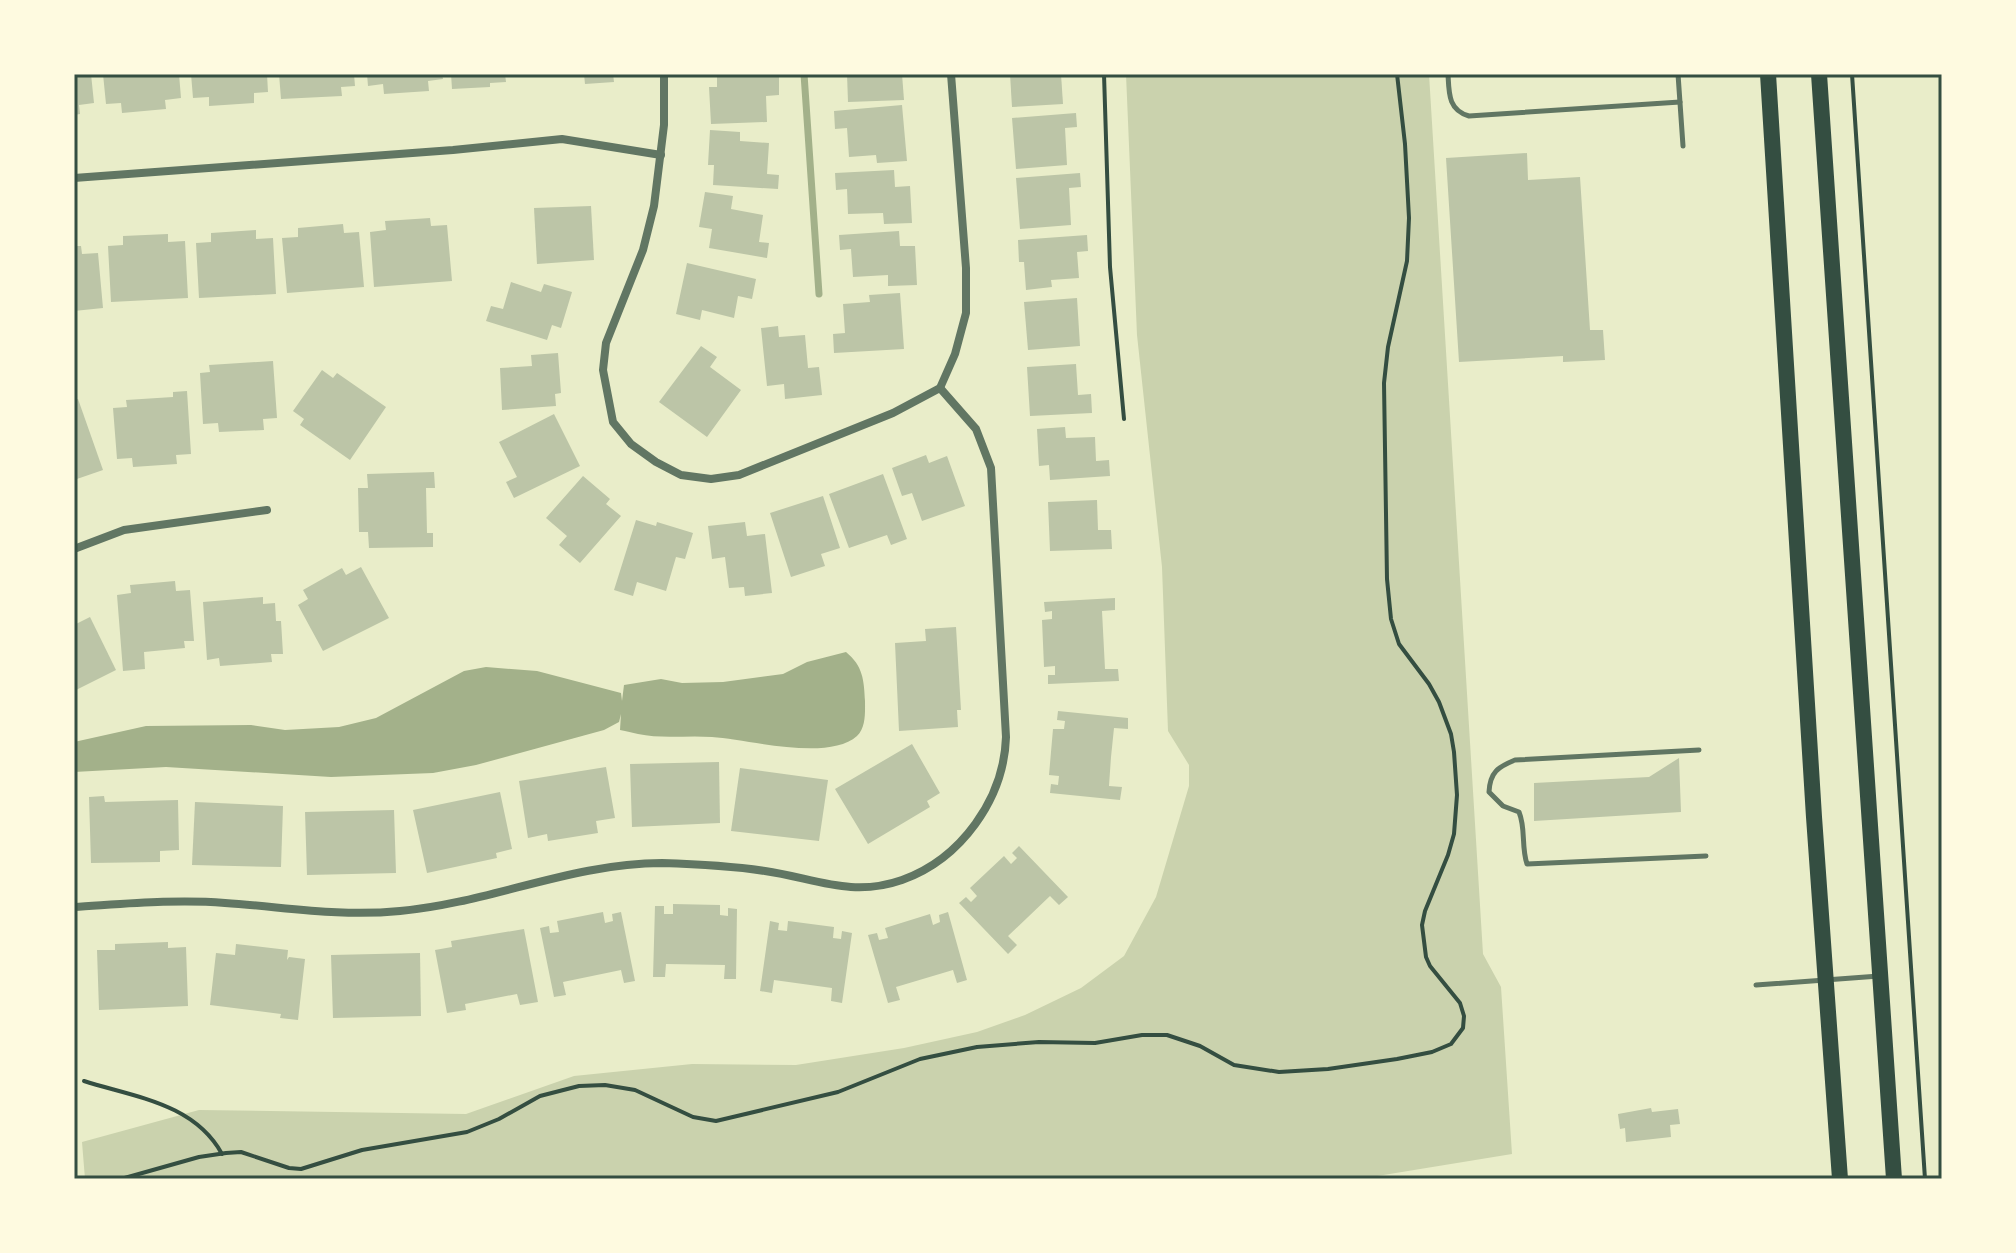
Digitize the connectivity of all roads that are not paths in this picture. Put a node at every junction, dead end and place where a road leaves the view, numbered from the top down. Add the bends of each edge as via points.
1 (664, 74) edge
2 (951, 74) edge
3 (1448, 74) edge
4 (1678, 74) edge
5 (1768, 74) edge
6 (1819, 74) edge
7 (1680, 102) junction
8 (1683, 146) dead end
9 (661, 155) junction
10 (74, 178) edge
11 (940, 388) junction
12 (267, 510) dead end
13 (74, 549) edge
14 (1699, 750) dead end
15 (1706, 856) dead end
16 (74, 907) edge
17 (1881, 976) junction
18 (1826, 980) junction
19 (1756, 985) dead end
20 (1840, 1179) edge
21 (1894, 1179) edge

1 - 9 street
2 - 11 street via 966,313
3 - 7 lane via 1450,102 1469,116
4 - 7 lane
5 - 18 main road
6 - 17 main road
7 - 8 lane
9 - 10 street via 562,139
9 - 11 street via 643,250 606,343 603,370 613,422 631,444 681,475 739,475 893,413
11 - 16 street via 976,429 991,468 1006,737 993,796 950,852 928,868 901,880 854,888 752,869 635,864 552,877 452,904 371,913 172,901
12 - 13 street via 124,530
14 - 15 lane via 1515,760 1497,767 1489,792 1519,812 1527,864
17 - 18 lane
17 - 21 main road
18 - 19 lane
18 - 20 main road

